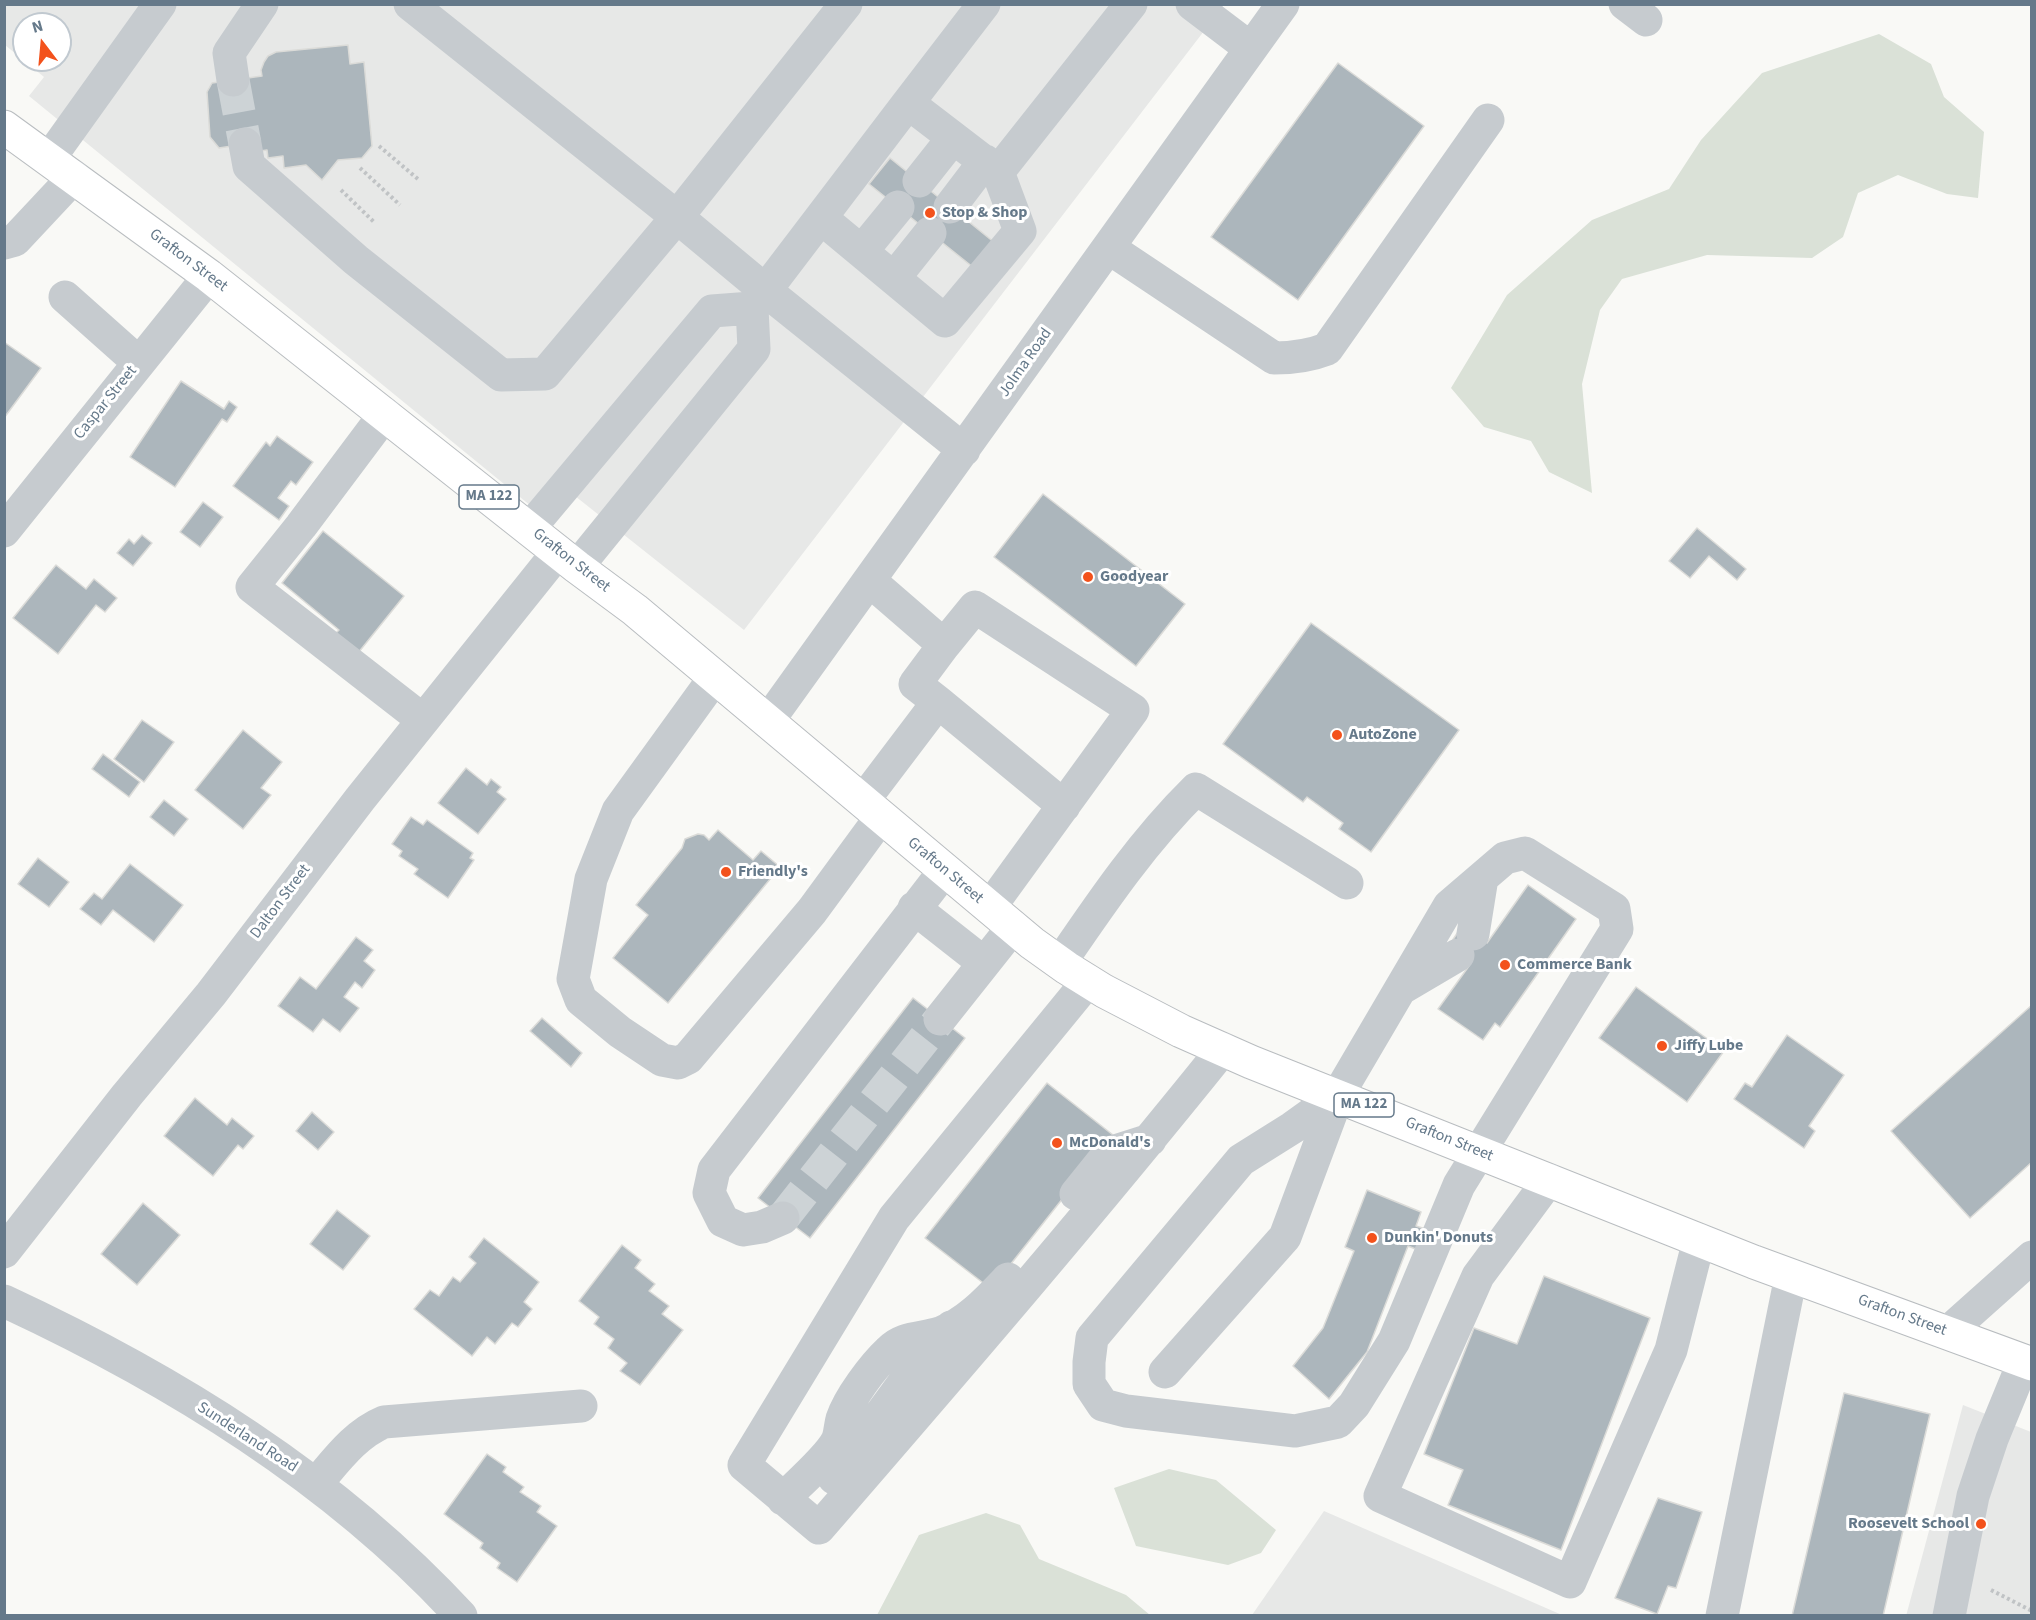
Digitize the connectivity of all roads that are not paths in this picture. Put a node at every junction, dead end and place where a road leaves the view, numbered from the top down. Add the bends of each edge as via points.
1 (160, 4) edge
2 (262, 4) edge
3 (410, 4) edge
4 (846, 4) edge
5 (984, 4) edge
6 (1131, 4) edge
7 (1192, 4) edge
8 (1283, 4) edge
9 (1251, 48) junction
10 (233, 80) tunnel mouth
11 (908, 104) junction
12 (1488, 120) dead end
13 (4, 127) edge
14 (953, 138) junction
15 (245, 144) tunnel mouth
16 (991, 166) junction
17 (61, 168) junction
18 (919, 181) dead end
19 (898, 207) dead end
20 (950, 207) dead end
21 (677, 217) junction
22 (821, 218) junction
23 (930, 233) dead end
24 (4, 243) edge
25 (1108, 248) junction
26 (862, 251) junction
27 (209, 276) junction
28 (894, 278) junction
29 (65, 297) dead end
30 (759, 299) junction
31 (138, 362) junction
32 (385, 414) junction
33 (964, 450) junction
34 (529, 529) junction
35 (4, 531) edge
36 (568, 560) junction
37 (870, 581) junction
38 (944, 645) junction
39 (715, 677) junction
40 (938, 702) junction
41 (423, 720) junction
42 (768, 721) junction
43 (1064, 806) junction
44 (872, 809) junction
45 (945, 870) junction
46 (1482, 878) junction
47 (1347, 883) dead end
48 (914, 909) junction
49 (1001, 917) junction
50 (984, 963) junction
51 (1060, 963) junction
52 (1088, 981) junction
53 (1400, 989) junction
54 (940, 1019) tunnel mouth
55 (1223, 1049) junction
56 (1338, 1095) junction
57 (1150, 1140) junction
58 (1479, 1152) junction
59 (1549, 1180) junction
60 (783, 1218) tunnel mouth
61 (1699, 1240) junction
62 (4, 1252) edge
63 (2031, 1257) edge
64 (1791, 1276) junction
65 (4, 1301) edge
66 (1948, 1332) junction
67 (2028, 1363) edge
68 (1165, 1372) dead end
69 (581, 1406) dead end
70 (316, 1484) junction
71 (790, 1504) junction
72 (460, 1616) edge
73 (1722, 1616) edge
74 (1949, 1616) edge

1 - 17 street
2 - 10 street via 229,53
3 - 21 street
4 - 21 street
5 - 11 street
6 - 16 street
7 - 9 street
8 - 9 street, Jolma Road
9 - 25 street, Jolma Road
11 - 14 street
11 - 22 street
12 - 25 street via 1327,349 1313,354 1274,358
13 - 17 highway, Grafton Street / MA 122
14 - 16 street
14 - 18 street
15 - 21 street via 249,166 356,260 501,375 545,374
16 - 20 street
16 - 28 street via 1020,231 945,321
17 - 24 street via 15,240
17 - 27 highway, Grafton Street / MA 122
19 - 26 street
21 - 30 street
22 - 26 street
22 - 30 street
23 - 28 street
25 - 33 street, Jolma Road
26 - 28 street
27 - 31 street, Caspar Street
27 - 32 highway, Grafton Street / MA 122
29 - 31 street
30 - 33 street
30 - 34 street via 712,311
30 - 36 street, Dalton Street via 754,348
31 - 35 street, Caspar Street
32 - 34 highway, Grafton Street / MA 122
32 - 41 street via 252,587
33 - 37 street, Jolma Road
34 - 36 highway, Grafton Street / MA 122
36 - 39 highway, Grafton Street / MA 122
36 - 41 street, Dalton Street
37 - 38 street
37 - 42 street, Jolma Road
38 - 40 street via 915,684
38 - 43 street via 975,607 1133,710
39 - 42 highway, Grafton Street / MA 122
39 - 44 street via 618,811 604,843 591,879 573,979 581,1000 662,1060 678,1063 688,1058 812,911
40 - 43 street
40 - 44 street
41 - 62 street, Dalton Street
42 - 44 highway, Grafton Street / MA 122
43 - 49 street
44 - 45 highway, Grafton Street / MA 122
45 - 48 street
45 - 49 highway, Grafton Street / MA 122
46 - 53 street via 1449,906
46 - 53 street via 1465,945
46 - 58 street via 1505,858 1524,853 1614,909 1617,929
47 - 51 street via 1196,789 1166,819
48 - 50 street
48 - 60 street via 714,1170 709,1192 723,1221 743,1230
49 - 50 street
49 - 51 highway, Grafton Street / MA 122
50 - 54 street
51 - 52 highway, Grafton Street / MA 122
52 - 55 highway, Grafton Street / MA 122
52 - 71 street via 894,1218 744,1465
53 - 56 street
55 - 56 highway, Grafton Street / MA 122
55 - 57 street
56 - 58 highway, Grafton Street / MA 122
56 - 58 street via 1241,1160 1092,1338 1089,1384 1103,1405 1295,1431 1338,1422 1354,1405 1394,1341 1459,1185
56 - 68 street via 1285,1237
57 - 71 street via 1109,1153 1015,1272 979,1309 941,1332 905,1339 889,1350 854,1393 837,1441
57 - 71 street via 819,1528
58 - 59 highway, Grafton Street / MA 122
59 - 61 highway, Grafton Street / MA 122
59 - 61 street via 1478,1276 1380,1496 1570,1582 1671,1350
61 - 64 highway, Grafton Street / MA 122
63 - 66 street
64 - 66 highway, Grafton Street / MA 122
64 - 73 street
65 - 70 street, Sunderland Road via 158,1382
66 - 67 highway, Grafton Street / MA 122
67 - 74 street via 1992,1439 1974,1497
69 - 70 street via 384,1422 359,1436
70 - 72 street, Sunderland Road via 405,1560

